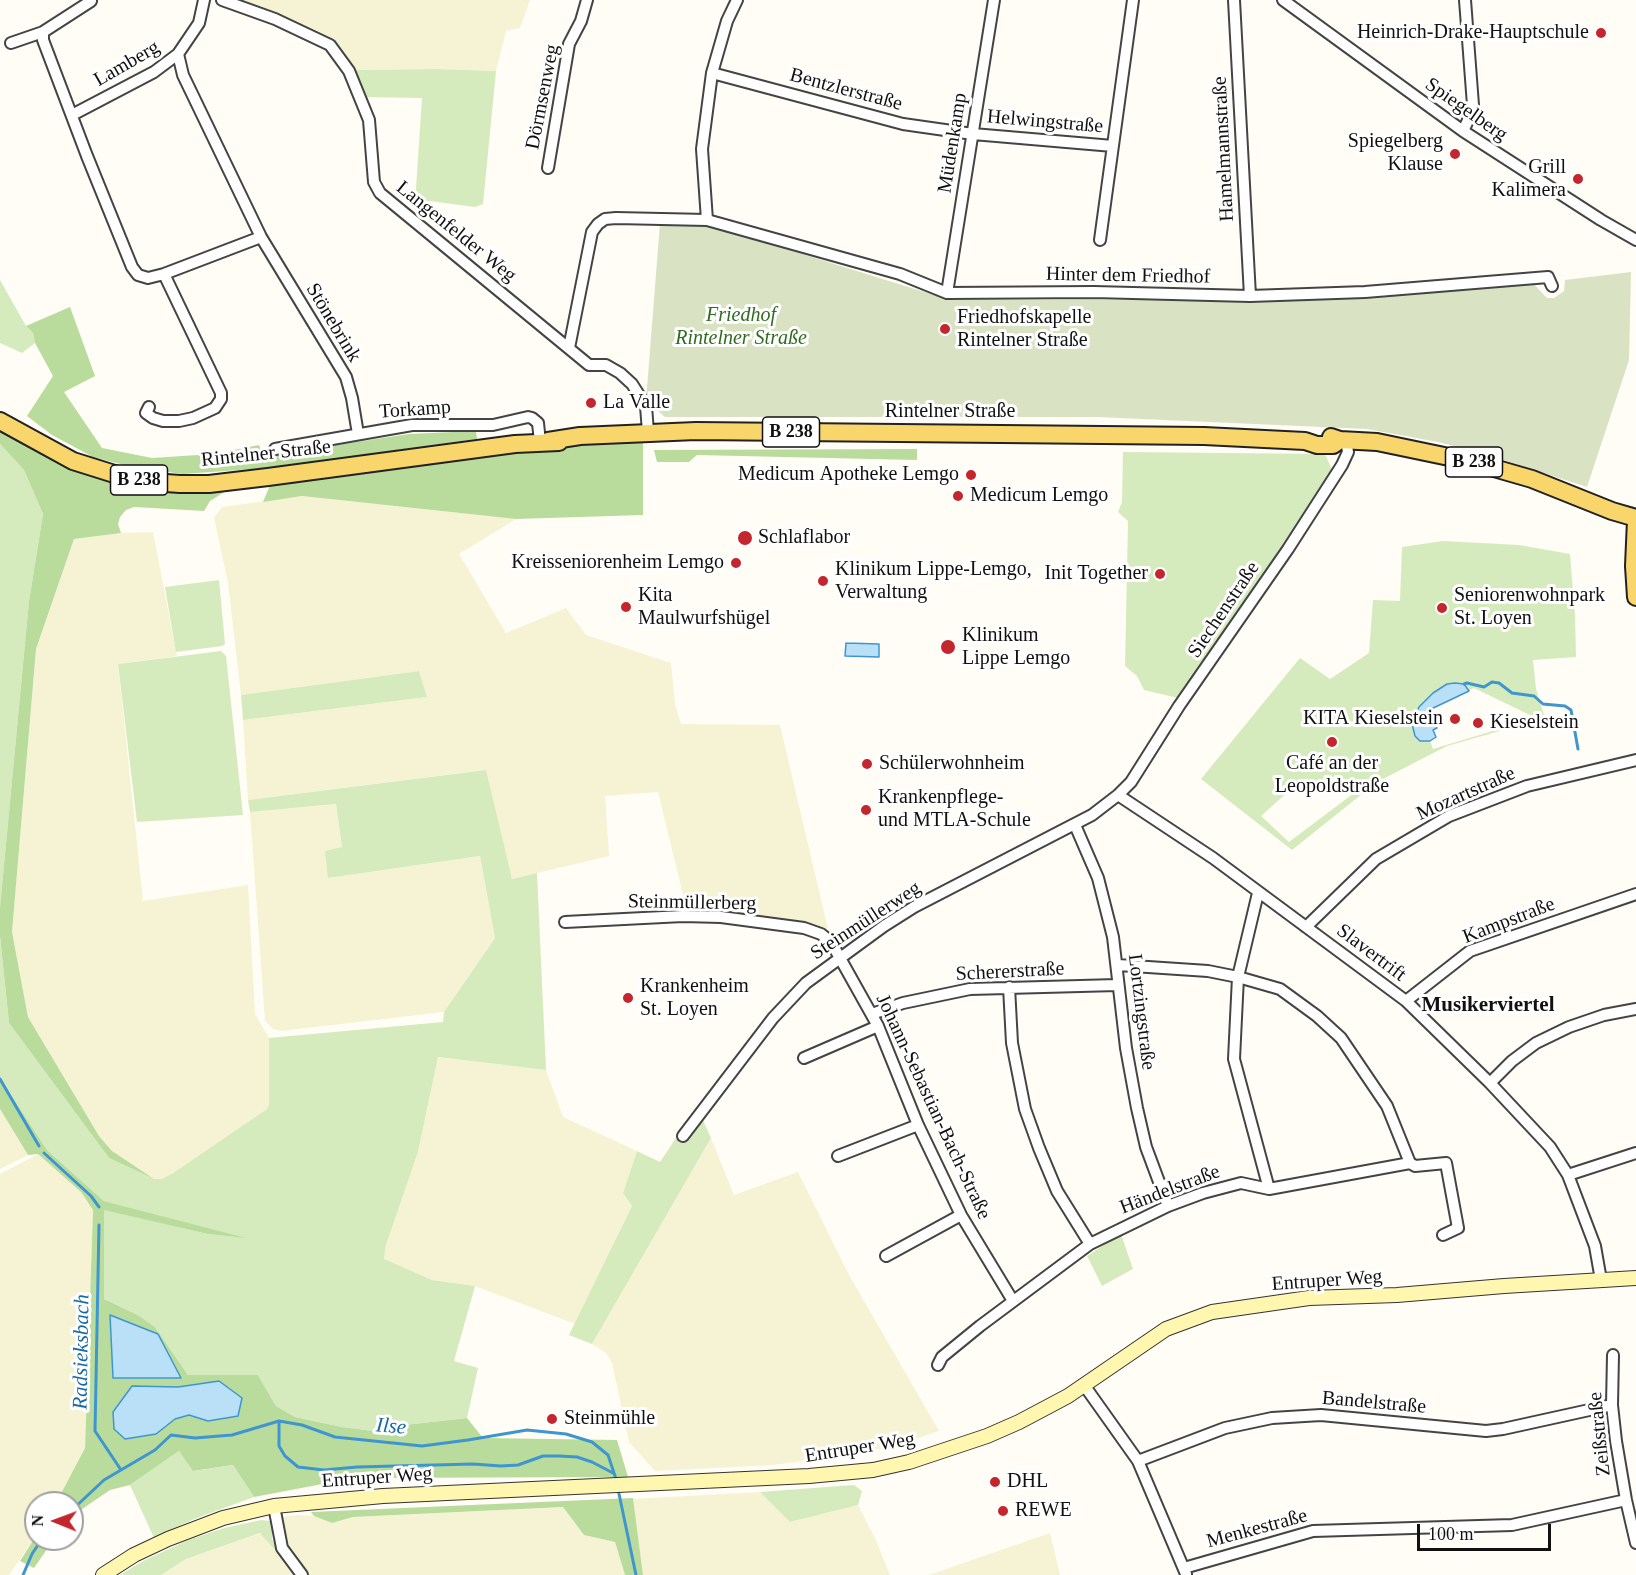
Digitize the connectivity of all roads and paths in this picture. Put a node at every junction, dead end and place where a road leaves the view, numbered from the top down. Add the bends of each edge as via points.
1 (204, 0) edge
2 (222, 0) edge
3 (588, 0) edge
4 (737, 0) edge
5 (994, 0) edge
6 (1133, 0) edge
7 (1234, 0) edge
8 (1283, 0) edge
9 (1465, 0) edge
10 (91, 1) edge
11 (43, 32) junction
12 (11, 43) dead end
13 (178, 54) junction
14 (712, 73) junction
15 (72, 116) junction
16 (1463, 131) junction
17 (973, 134) junction
18 (1113, 146) junction
19 (548, 168) dead end
20 (707, 220) junction
21 (261, 237) junction
22 (1100, 240) dead end
23 (1636, 240) edge
24 (164, 274) junction
25 (1552, 286) dead end
26 (947, 292) junction
27 (1250, 296) junction
28 (569, 348) junction
29 (149, 407) dead end
30 (0, 421) edge
31 (648, 432) junction
32 (358, 434) junction
33 (1343, 440) junction
34 (544, 442) junction
35 (275, 449) dead end
36 (1636, 519) edge
37 (1636, 597) edge
38 (1636, 760) edge
39 (1118, 795) junction
40 (1075, 825) junction
41 (1258, 893) junction
42 (1636, 894) edge
43 (565, 922) dead end
44 (1306, 927) junction
45 (840, 958) junction
46 (1118, 965) junction
47 (1238, 977) junction
48 (1117, 985) junction
49 (1009, 987) junction
50 (1406, 1001) junction
51 (1636, 1009) edge
52 (872, 1014) junction
53 (878, 1026) junction
54 (804, 1058) dead end
55 (1490, 1083) junction
56 (918, 1125) junction
57 (682, 1136) dead end
58 (1636, 1154) edge
59 (838, 1156) dead end
60 (1410, 1163) junction
61 (1568, 1175) junction
62 (1269, 1189) junction
63 (1168, 1206) junction
64 (961, 1215) junction
65 (1443, 1235) dead end
66 (1090, 1244) junction
67 (886, 1256) dead end
68 (1636, 1278) edge
69 (1601, 1280) junction
70 (1013, 1301) junction
71 (1613, 1355) dead end
72 (938, 1365) dead end
73 (1084, 1385) junction
74 (1612, 1405) junction
75 (1138, 1461) junction
76 (1626, 1500) junction
77 (274, 1506) junction
78 (1636, 1543) edge
79 (1185, 1571) edge
80 (103, 1575) edge
81 (302, 1575) edge

1 - 13 street, Lamberg via 199,23
2 - 28 street, Langenfelder Weg via 330,45 349,70 369,120 374,182 380,194
3 - 19 street, Dörmsenweg via 569,44
4 - 14 street
5 - 17 street, Müdenkamp
6 - 18 street, Helwingstraße
7 - 27 street, Hamelmannstraße
8 - 16 street, Spiegelberg
9 - 16 street via 1473,105
10 - 11 street
11 - 12 street
11 - 15 street
13 - 15 street, Lamberg via 154,72
13 - 21 street, Stönebrink via 183,75
14 - 17 street, Bentzlerstraße via 903,124
14 - 20 street via 702,149
15 - 24 street via 132,267 143,278
16 - 23 street, Spiegelberg
17 - 18 street, Helwingstraße
17 - 26 street, Müdenkamp
18 - 22 street, Helwingstraße
20 - 26 street, Hinter dem Friedhof via 900,274
20 - 28 street via 616,218 598,224 589,241
21 - 24 street
21 - 32 street, Stönebrink via 346,377
24 - 29 street via 221,399 215,408 179,421 153,418 146,413
25 - 27 street, Hinter dem Friedhof via 1548,277 1365,292
26 - 27 street, Hinter dem Friedhof
28 - 31 street, Langenfelder Weg via 589,365 606,365 632,384 645,406
30 - 34 main road, Rintelner Straße / B 238 via 73,461 152,482 209,484
31 - 33 main road, Rintelner Straße / B 238 via 1204,435 1323,445
31 - 34 main road, Rintelner Straße / B 238
32 - 34 street, Torkamp via 412,425 500,424 528,417 537,423
32 - 35 street, Torkamp
33 - 36 main road, Rintelner Straße / B 238 via 1377,442 1473,462 1532,479
33 - 39 street, Siechenstraße via 1348,452 1300,530 1131,782
36 - 37 main road, B 238
38 - 44 street, Mozartstraße via 1527,786 1449,816 1376,859
39 - 40 street, Steinmüllerweg
39 - 41 street, Slavertrift
40 - 45 street, Steinmüllerweg via 914,907
40 - 46 street, Lortzingstraße via 1098,878
41 - 44 street, Slavertrift
41 - 47 street
42 - 50 street, Kampstraße via 1470,951
43 - 45 street, Steinmüllerberg via 712,917 794,925 821,934
44 - 50 street, Slavertrift
45 - 52 street, Johann-Sebastian-Bach-Straße
45 - 57 street, Steinmüllerweg via 806,983 773,1018
46 - 47 street
46 - 48 street, Lortzingstraße
47 - 60 street via 1280,989 1341,1038 1387,1106
47 - 62 street via 1234,1059
48 - 49 street, Schererstraße
48 - 63 street, Lortzingstraße via 1137,1108 1146,1147
49 - 52 street, Schererstraße via 970,988 903,1002
49 - 66 street via 1012,1043 1025,1109 1058,1191
50 - 55 street, Slavertrift
51 - 55 street via 1604,1015 1536,1043
52 - 53 street, Johann-Sebastian-Bach-Straße
53 - 54 street
53 - 56 street, Johann-Sebastian-Bach-Straße
55 - 61 street, Slavertrift via 1545,1140
56 - 59 street
56 - 64 street, Johann-Sebastian-Bach-Straße
58 - 61 street
60 - 62 street, Händelstraße
60 - 65 street, Händelstraße via 1446,1163 1458,1228
61 - 69 street, Slavertrift via 1595,1246
62 - 63 street, Händelstraße via 1241,1183
63 - 66 street, Händelstraße
64 - 67 street
64 - 70 street, Johann-Sebastian-Bach-Straße
66 - 70 street, Händelstraße
68 - 69 main road, Entruper Weg
69 - 73 main road, Entruper Weg via 1309,1298 1212,1312 1166,1329
70 - 72 street, Händelstraße via 942,1357
71 - 74 street, Zeißstraße
73 - 75 street
73 - 77 main road, Entruper Weg via 987,1436 894,1466 809,1476 383,1496
74 - 75 street, Bandelstraße via 1486,1431 1321,1415 1272,1418 1225,1428
74 - 76 street, Zeißstraße
75 - 79 street
76 - 78 street, Zeißstraße
76 - 79 street, Menkestraße via 1512,1525 1313,1531
77 - 80 main road, Entruper Weg via 223,1518 168,1539
77 - 81 street via 282,1548

